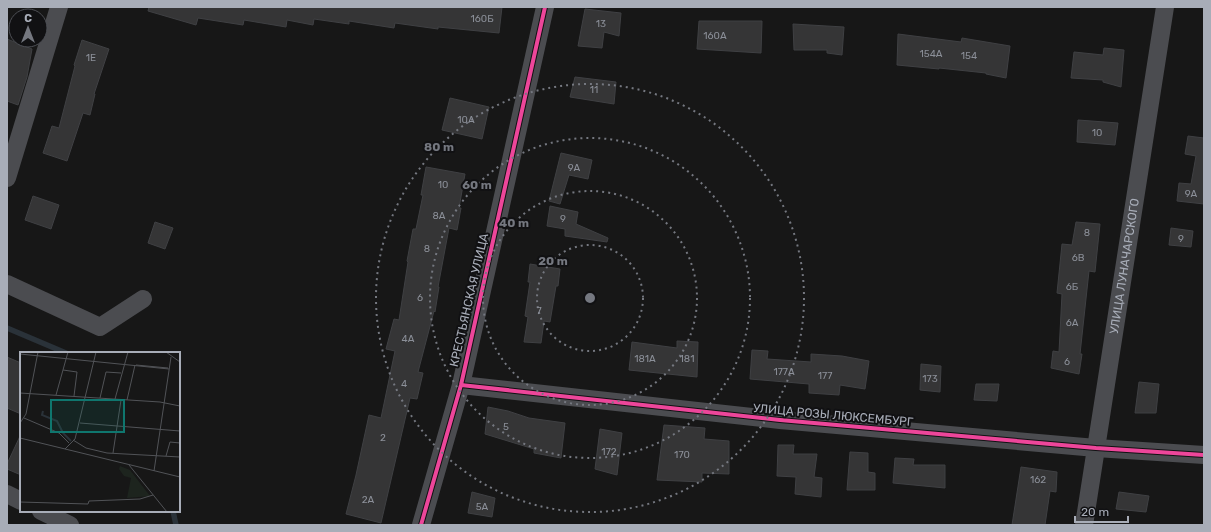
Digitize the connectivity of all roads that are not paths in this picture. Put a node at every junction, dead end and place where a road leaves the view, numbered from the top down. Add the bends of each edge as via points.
1 (59, 7) edge
2 (545, 7) edge
3 (1165, 7) edge
4 (7, 178) edge
5 (7, 284) edge
6 (143, 299) dead end
7 (460, 385) junction
8 (1096, 448) junction
9 (1204, 455) edge
10 (7, 494) edge
11 (20, 500) edge
12 (43, 512) edge
13 (70, 525) edge
14 (422, 525) edge
15 (1084, 525) edge

1 - 4 street
2 - 7 street, КРЕСТЬЯНСКАЯ УЛИЦА
3 - 8 street, УЛИЦА ЛУНАЧАРСКОГО
5 - 6 street via 100,327
7 - 8 street, УЛИЦА РОЗЫ ЛЮКСЕМБУРГ via 780,420
7 - 14 street, КРЕСТЬЯНСКАЯ УЛИЦА
8 - 9 street, УЛИЦА РОЗЫ ЛЮКСЕМБУРГ
8 - 15 street, УЛИЦА ЛУНАЧАРСКОГО
10 - 11 street
12 - 13 street

